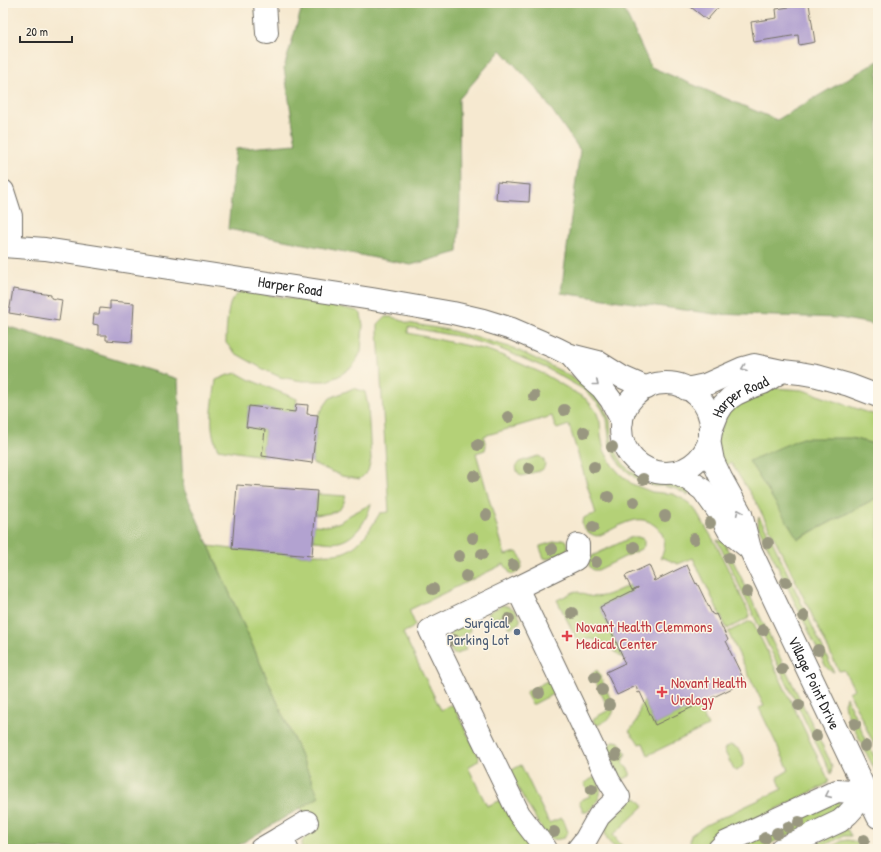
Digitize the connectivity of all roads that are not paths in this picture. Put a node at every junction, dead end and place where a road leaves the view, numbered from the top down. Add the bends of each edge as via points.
1 (265, 3) edge
2 (267, 33) dead end
3 (3, 191) edge
4 (7, 246) edge
5 (570, 355) junction
6 (782, 371) junction
7 (647, 388) junction
8 (686, 388) junction
9 (878, 396) edge
10 (622, 421) junction
11 (710, 437) junction
12 (674, 473) junction
13 (578, 546) dead end
14 (750, 549) junction
15 (517, 588) junction
16 (866, 793) junction
17 (878, 817) edge
18 (307, 822) dead end
19 (284, 843) edge
20 (261, 849) edge
21 (546, 849) edge
22 (578, 849) edge
23 (719, 849) edge
24 (781, 849) edge

1 - 2 main road
3 - 4 main road via 11,216
4 - 5 main road, Harper Road via 46,249 452,313 512,329
5 - 7 main road, Harper Road via 598,362
5 -> 10 main road, Harper Road via 602,388
6 -> 8 main road, Harper Road via 754,365 705,385
6 - 9 main road, Harper Road via 817,376
6 - 11 main road, Harper Road via 730,398 718,413
7 - 8 main road via 673,384
7 - 10 main road via 630,402
8 - 11 main road via 703,403 708,412
10 - 12 main road via 621,436 634,461 646,469
11 - 12 main road via 704,452 696,462
14 -> 11 main road, Village Point Drive via 741,514 713,461
12 - 14 main road, Village Point Drive via 703,490 730,533
13 - 15 main road via 576,559
14 - 16 main road, Village Point Drive
15 - 21 main road via 430,630 519,814
15 - 22 main road via 619,798 599,816
16 - 17 main road, Village Point Drive
16 -> 23 main road via 836,791 725,843
16 - 24 main road via 840,821
18 - 19 main road
19 - 20 main road

